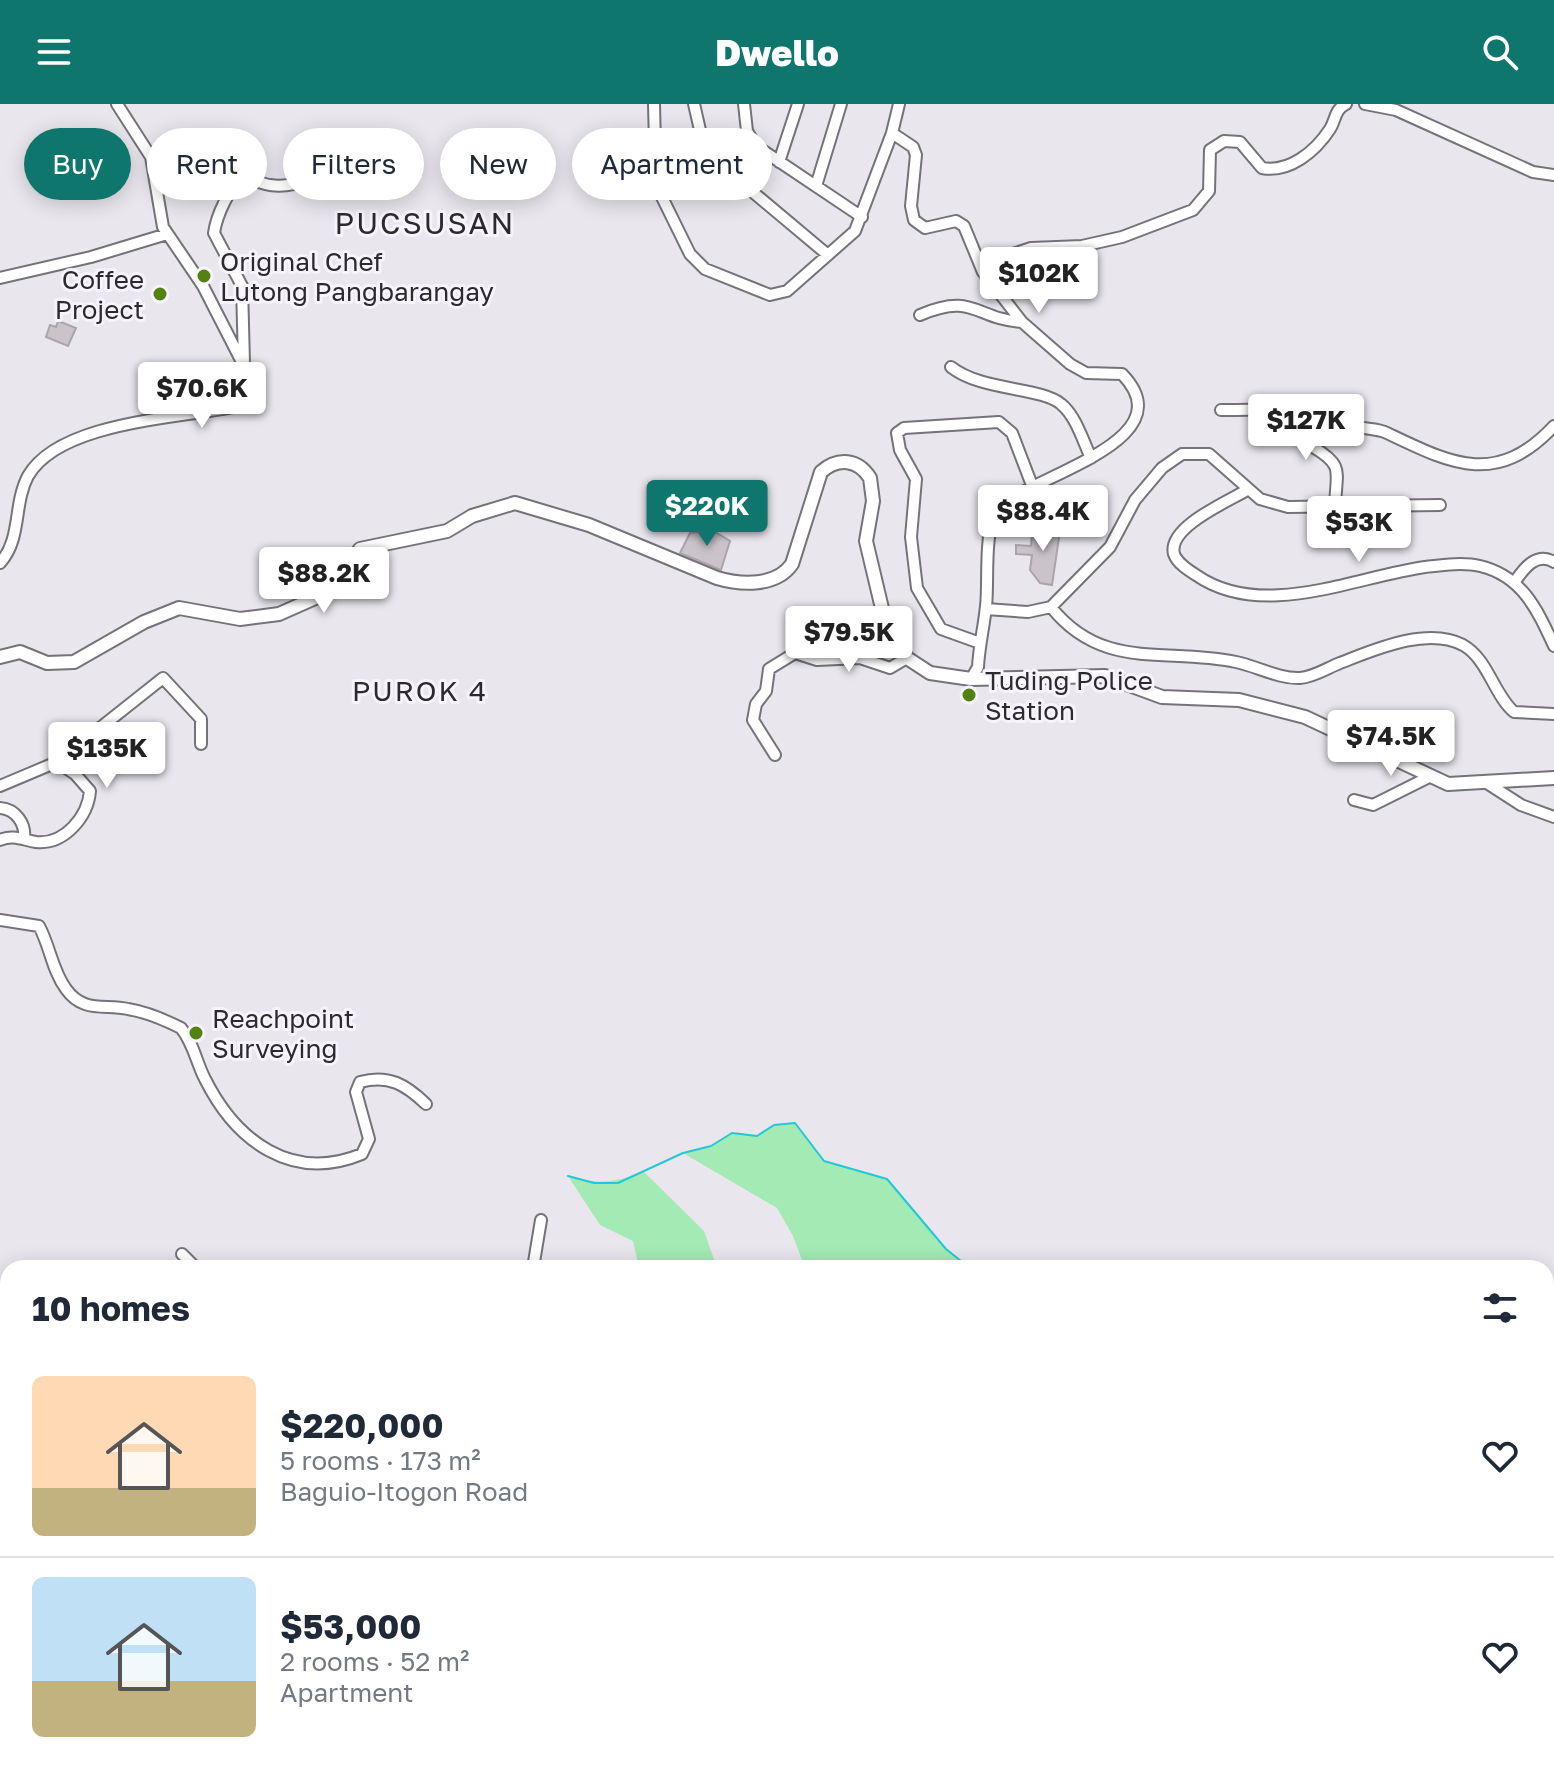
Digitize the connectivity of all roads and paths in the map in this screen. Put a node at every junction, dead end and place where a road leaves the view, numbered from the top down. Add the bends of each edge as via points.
1 (117, 104) edge
2 (654, 104) edge
3 (694, 104) edge
4 (744, 104) edge
5 (798, 104) edge
6 (841, 104) edge
7 (899, 104) edge
8 (1346, 104) edge
9 (1365, 104) edge
10 (892, 133) junction
11 (779, 162) junction
12 (1554, 175) edge
13 (283, 185) edge
14 (816, 186) junction
15 (862, 217) junction
16 (167, 234) junction
17 (828, 255) junction
18 (983, 272) junction
19 (0, 278) edge
20 (920, 315) dead end
21 (1022, 322) junction
22 (244, 366) junction
23 (951, 367) dead end
24 (1221, 410) dead end
25 (1309, 412) junction
26 (1554, 426) edge
27 (1091, 458) junction
28 (1033, 488) junction
29 (1247, 490) junction
30 (1440, 505) dead end
31 (1335, 507) junction
32 (1554, 562) edge
33 (0, 563) edge
34 (1516, 580) junction
35 (1051, 607) junction
36 (986, 609) junction
37 (980, 643) junction
38 (1554, 646) edge
39 (0, 657) edge
40 (907, 658) junction
41 (978, 675) junction
42 (1554, 714) edge
43 (201, 744) dead end
44 (775, 755) dead end
45 (57, 762) junction
46 (1429, 777) junction
47 (1554, 778) edge
48 (1487, 783) junction
49 (0, 786) edge
50 (1354, 800) dead end
51 (0, 808) edge
52 (1554, 817) edge
53 (24, 839) junction
54 (0, 840) edge
55 (0, 920) edge
56 (426, 1104) dead end
57 (541, 1220) dead end
58 (182, 1254) dead end
59 (188, 1260) edge
60 (534, 1260) edge

1 - 16 street via 151,157
2 - 17 street via 658,193 697,263 763,294 779,295
3 - 17 street via 705,152
4 - 11 street via 751,140
5 - 11 street
6 - 14 street
7 - 10 street
8 - 18 street via 1339,107 1328,132 1295,163 1262,168 1240,142 1224,141 1210,150 1209,191 1193,210 1122,237 1082,246 1031,248
9 - 12 street via 1409,116 1533,172
10 - 15 street
10 - 18 street via 916,155 914,220 925,228 956,221 964,226
11 - 14 street
13 - 22 street via 247,180 236,186 214,233 242,286
14 - 15 street
15 - 17 street via 847,241
16 - 19 street
16 - 22 street via 203,286
18 - 21 street
20 - 21 street via 960,304
21 - 27 street via 1077,369 1116,372 1127,379 1135,398 1132,426
22 - 33 street via 244,399 234,407 101,432 50,453 24,485 10,552
23 - 27 street via 999,387 1060,402
24 - 25 street
25 - 26 street via 1342,413 1359,427 1380,430 1421,452 1472,466 1523,451
25 - 31 street via 1313,447 1336,464
27 - 28 street
28 - 36 street via 1007,502 993,520
28 - 37 street via 1012,433 999,422 904,428 897,433 916,479 911,537 917,588 941,629
29 - 31 street via 1288,507
29 - 34 street via 1184,528 1173,550 1178,561 1222,590 1292,594 1443,565 1475,564
29 - 35 street via 1209,454 1176,457 1135,500 1100,558
30 - 31 street
32 - 34 street via 1532,561
34 - 38 street
35 - 36 street via 1028,612
35 - 42 street via 1076,632 1111,649 1233,661 1299,678 1388,646 1443,639 1464,646 1514,712
36 - 37 street
37 - 41 street
39 - 40 main road via 20,652 47,663 74,662 179,608 240,619 279,614 331,591 360,549 447,531 502,505 525,506 589,525 733,583 772,579 792,564 821,472 832,464 854,463 870,478 867,552 885,621
40 - 41 main road via 943,677
40 - 44 street via 890,668 860,658 817,660 795,653 775,662 753,720
41 - 46 main road via 1105,676 1162,697 1239,700 1305,717
43 - 45 street via 201,719 163,678
45 - 49 street
45 - 53 street via 90,791 87,809 82,820 55,839
46 - 48 main road via 1462,786
46 - 50 street via 1373,805
47 - 48 main road
48 - 52 street via 1521,805
51 - 53 street via 16,815
53 - 54 street
55 - 56 street via 39,926 53,966 76,1000 91,1008 146,1013 181,1028 219,1102 246,1135 270,1153 314,1165 362,1154 369,1139 356,1092 360,1082 391,1079
57 - 60 street
58 - 59 street

